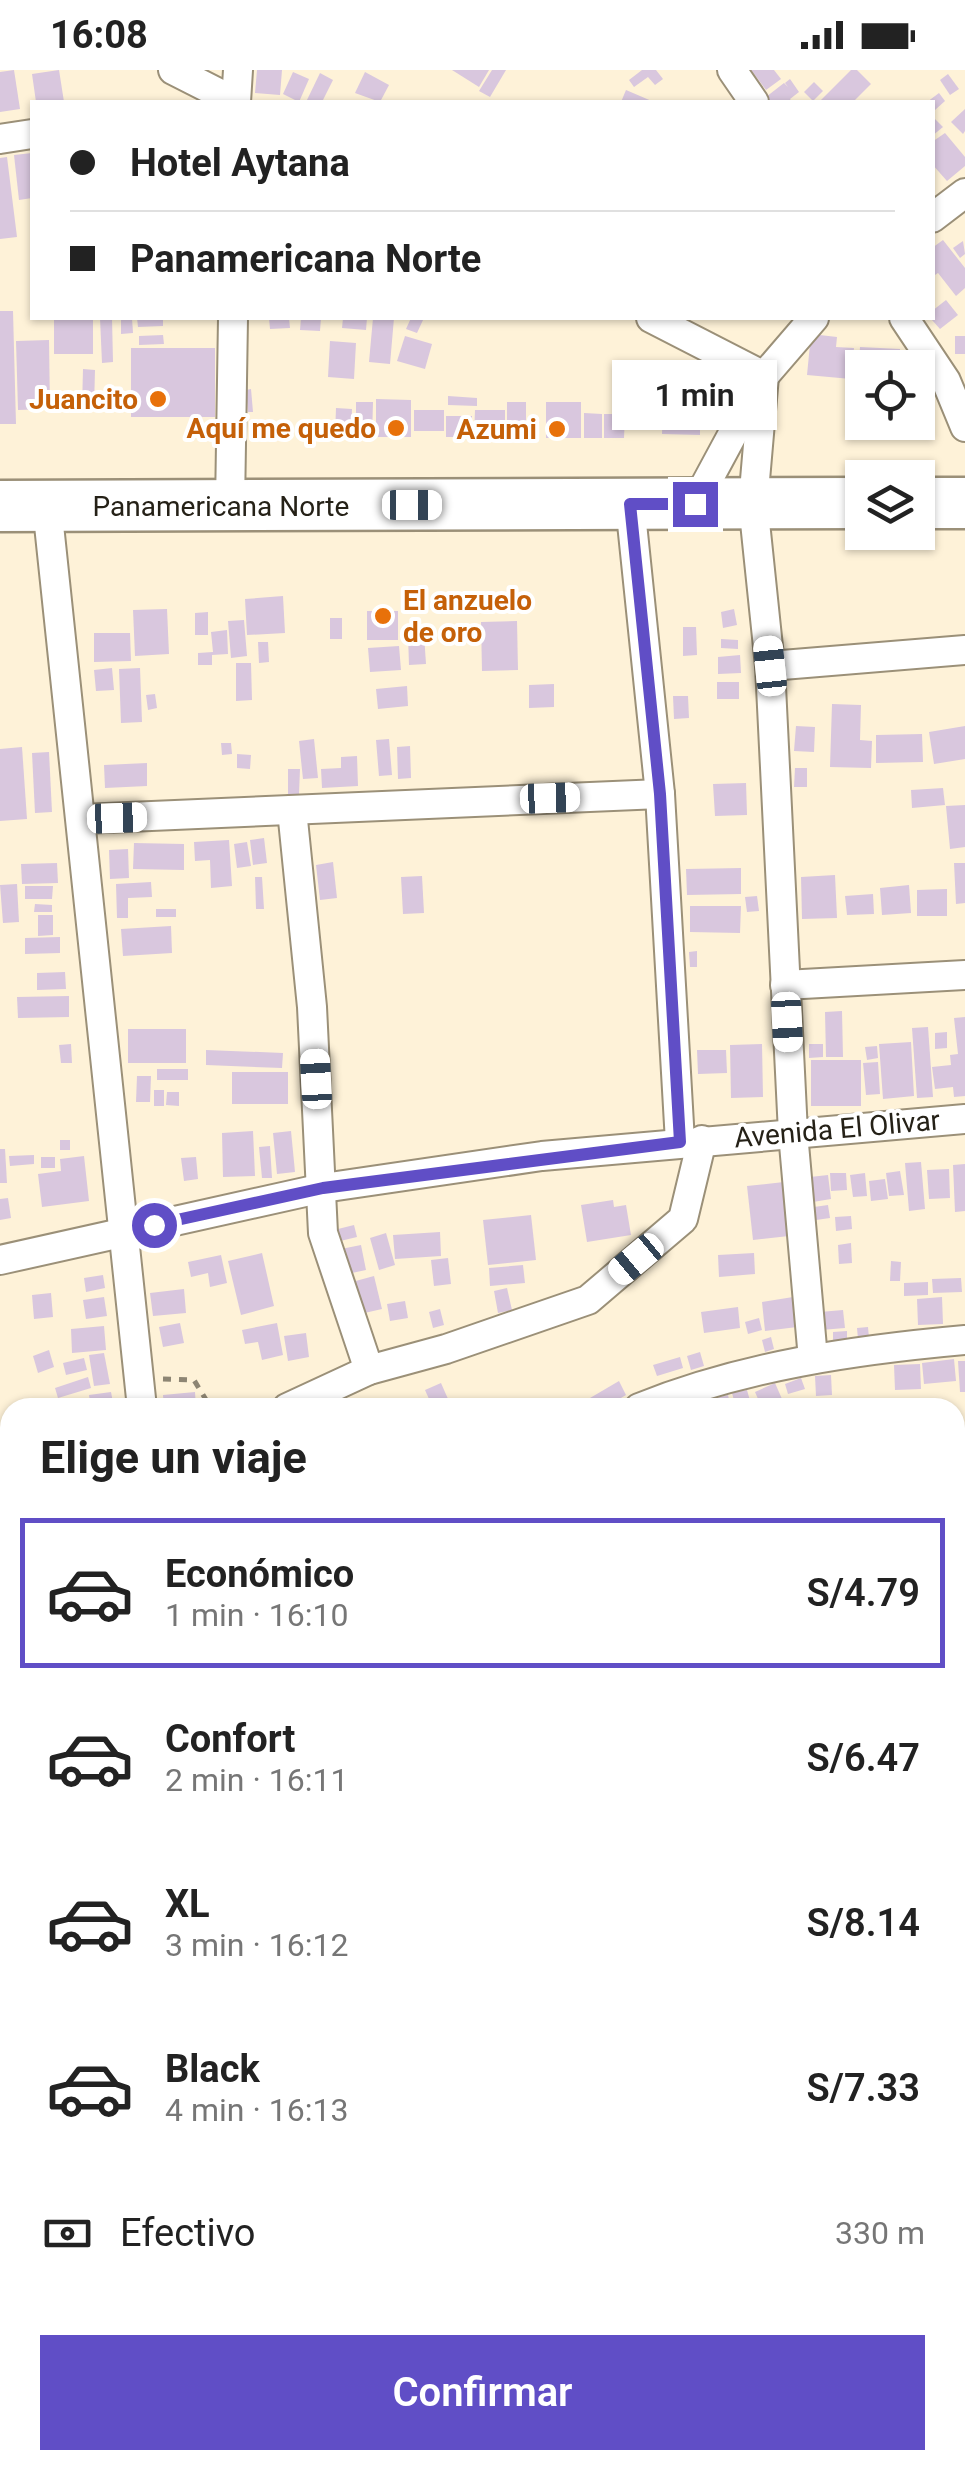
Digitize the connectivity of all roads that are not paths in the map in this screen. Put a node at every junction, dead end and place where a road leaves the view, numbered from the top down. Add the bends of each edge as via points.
1 (173, 70) edge
2 (238, 70) edge
3 (732, 70) edge
4 (232, 100) edge
5 (236, 100) edge
6 (753, 100) edge
7 (30, 134) edge
8 (0, 139) edge
9 (965, 193) edge
10 (935, 216) edge
11 (233, 320) edge
12 (654, 320) edge
13 (812, 320) edge
14 (905, 320) edge
15 (764, 376) junction
16 (965, 427) edge
17 (965, 502) edge
18 (754, 503) junction
19 (845, 503) edge
20 (935, 503) edge
21 (630, 504) junction
22 (695, 504) junction
23 (24, 506) edge
24 (230, 506) junction
25 (965, 650) edge
26 (770, 666) junction
27 (660, 794) junction
28 (292, 810) junction
29 (82, 819) junction
30 (965, 975) edge
31 (785, 985) junction
32 (965, 1119) edge
33 (794, 1133) junction
34 (691, 1141) junction
35 (323, 1188) junction
36 (123, 1230) junction
37 (0, 1260) edge
38 (965, 1340) edge
39 (813, 1359) junction
40 (369, 1370) junction
41 (141, 1398) edge
42 (309, 1398) edge
43 (664, 1398) edge

1 - 4 street
2 - 5 street
3 - 6 street
7 - 8 street
9 - 10 street
11 - 24 street
12 - 15 street
13 - 15 street
14 - 16 street via 946,381
15 - 18 street
15 - 22 street
17 - 20 highway
18 - 19 highway, Panamericana Norte
18 - 22 highway, Panamericana Norte
18 - 26 street
21 - 22 highway, Panamericana Norte
21 - 24 highway, Panamericana Norte
21 - 27 street
23 - 24 highway, Panamericana Norte
23 - 29 street
25 - 26 street
26 - 31 street
27 - 28 street
27 - 34 street
28 - 29 street
28 - 35 street
29 - 36 street
30 - 31 street
31 - 33 street
32 - 33 street, Avenida El Olivar
33 - 34 street, Avenida El Olivar
33 - 39 street
34 - 35 street, Avenida El Olivar
34 - 40 street via 684,1219 588,1300
35 - 36 street, Avenida El Olivar
35 - 40 street via 323,1233
36 - 37 street, Avenida El Olivar
36 - 41 street
38 - 39 street
39 - 43 street via 706,1381
40 - 42 street

